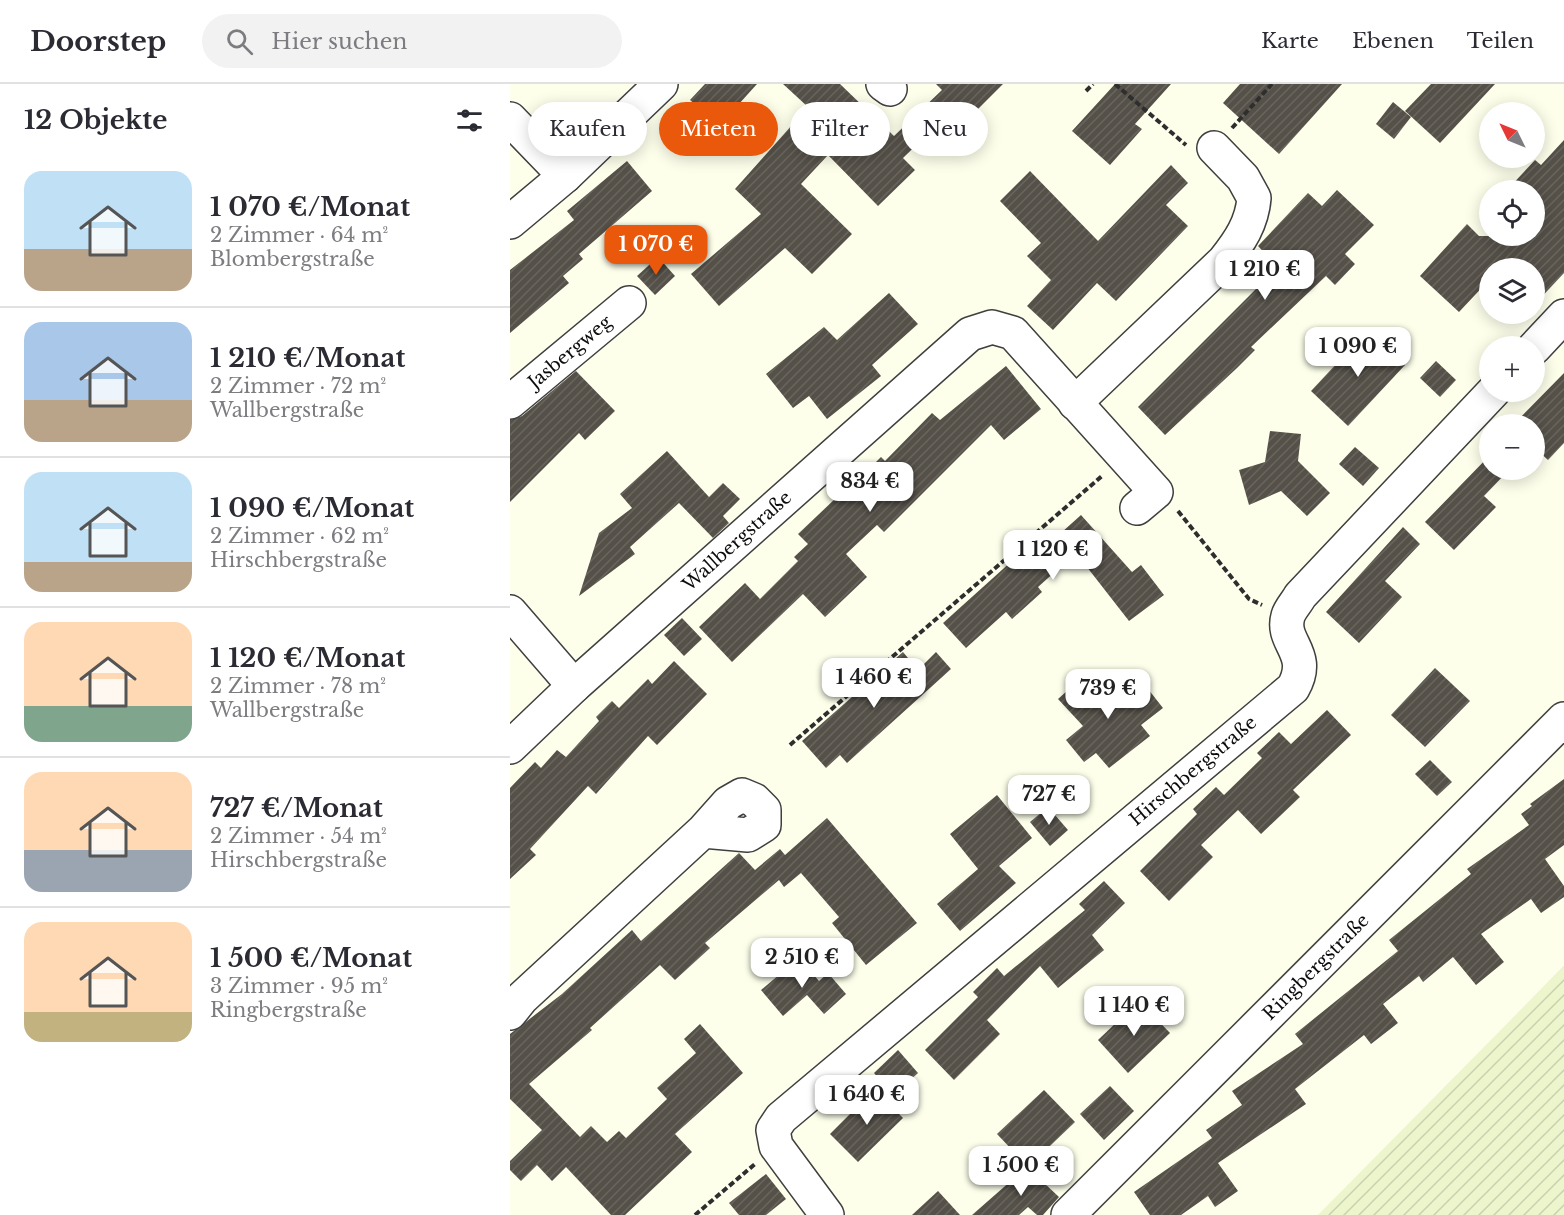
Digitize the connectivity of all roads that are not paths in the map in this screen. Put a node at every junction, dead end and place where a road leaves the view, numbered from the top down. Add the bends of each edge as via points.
1 (661, 84) edge
2 (510, 120) edge
3 (1212, 139) road end
4 (565, 176) junction
5 (510, 222) edge
6 (629, 303) dead end
7 (1564, 316) edge
8 (1545, 336) edge
9 (510, 402) edge
10 (1484, 402) edge
11 (1075, 403) junction
12 (1144, 503) road end
13 (510, 612) edge
14 (574, 686) junction
15 (1564, 719) edge
16 (510, 747) edge
17 (703, 831) dead end
18 (510, 1013) edge
19 (827, 1215) edge
20 (1068, 1215) edge

1 - 4 street
2 - 4 street
3 - 11 street via 1254,198 1249,222 1224,261
4 - 5 street
6 - 9 street, Jasbergweg
7 - 8 street
10 - 19 street, Hirschbergstraße via 1300,596 1288,616 1287,631 1298,653 1301,673 1293,688 782,1118 773,1130 776,1146
11 - 12 street, Wallbergstraße via 1156,492
11 - 14 street, Wallbergstraße via 1013,333 993,327 970,334
13 - 14 street
14 - 16 street, Wallbergstraße
15 - 20 street, Ringbergstraße
17 - 18 street

